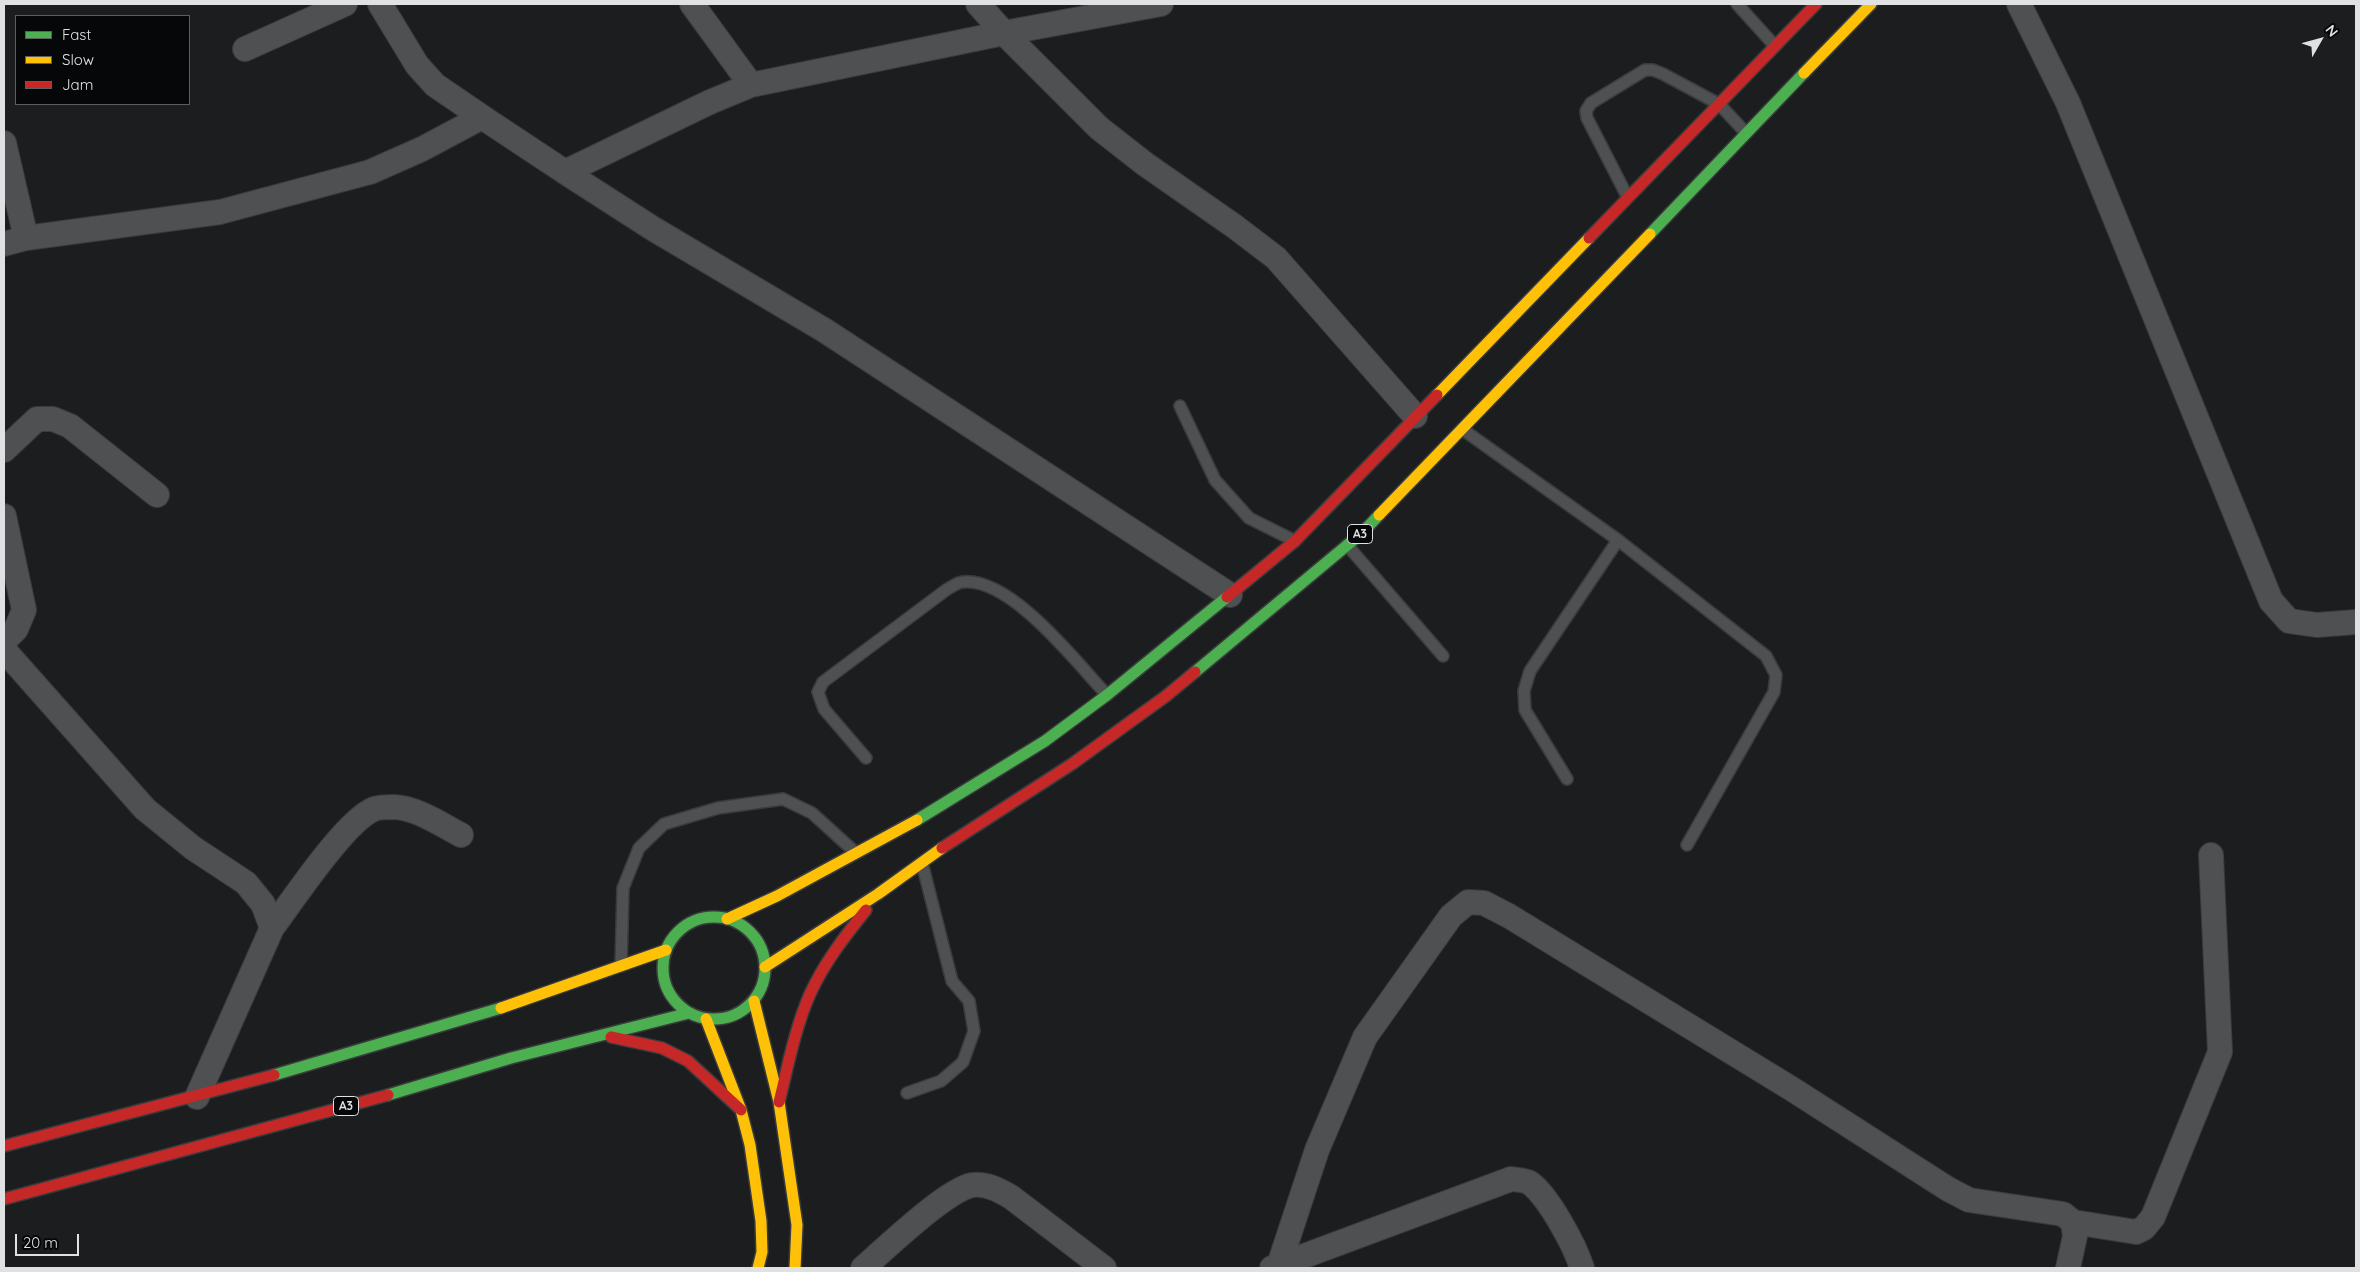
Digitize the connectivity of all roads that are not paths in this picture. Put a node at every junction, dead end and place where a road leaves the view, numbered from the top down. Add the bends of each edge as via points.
1 (345, 4) edge
2 (380, 4) edge
3 (692, 4) edge
4 (978, 4) edge
5 (1161, 4) edge
6 (1737, 4) edge
7 (1816, 4) edge
8 (1871, 4) edge
9 (2018, 4) edge
10 (1004, 33) junction
11 (1775, 46) junction
12 (246, 49) dead end
13 (751, 85) junction
14 (1719, 104) junction
15 (482, 117) junction
16 (1746, 133) junction
17 (4, 143) edge
18 (565, 172) junction
19 (1627, 196) junction
20 (15, 241) edge
21 (1180, 406) dead end
22 (1415, 416) junction
23 (1462, 428) junction
24 (4, 450) edge
25 (157, 495) dead end
26 (4, 516) edge
27 (1618, 540) junction
28 (1294, 541) junction
29 (1347, 545) junction
30 (1230, 595) junction
31 (2356, 622) edge
32 (4, 641) edge
33 (4, 650) edge
34 (1443, 656) dead end
35 (1107, 695) junction
36 (866, 758) dead end
37 (1567, 779) dead end
38 (461, 835) dead end
39 (1686, 845) dead end
40 (857, 854) junction
41 (2211, 855) dead end
42 (922, 863) junction
43 (878, 894) junction
44 (727, 919) junction
45 (272, 928) junction
46 (666, 950) junction
47 (765, 967) junction
48 (621, 968) junction
49 (754, 1000) junction
50 (689, 1013) junction
51 (706, 1019) junction
52 (603, 1035) junction
53 (907, 1093) dead end
54 (197, 1097) junction
55 (779, 1102) junction
56 (741, 1110) junction
57 (4, 1146) edge
58 (4, 1199) edge
59 (2074, 1222) junction
60 (1276, 1267) edge
61 (758, 1268) edge
62 (795, 1268) edge
63 (863, 1268) edge
64 (1104, 1268) edge
65 (1582, 1268) edge
66 (2068, 1268) edge

1 - 12 street
2 - 15 street via 417,65 435,85
3 - 13 street
4 - 10 street
5 - 10 street
6 - 11 lane
7 - 11 main road
8 - 16 main road, A3
9 - 31 street via 2068,103 2271,601 2289,621 2317,625
10 - 13 street
10 - 22 street via 1099,128 1276,258
11 - 14 main road
13 - 18 street
14 - 16 lane
14 - 19 main road
14 - 19 lane via 1653,70 1645,70 1591,103 1586,111 1587,118
15 - 18 street
15 - 20 street via 370,172 220,212
16 - 23 main road, A3
17 - 20 street
18 - 30 street via 824,330
19 - 22 main road
21 - 28 lane via 1215,480 1249,518
22 - 28 main road
23 - 27 lane
23 - 29 main road, A3
24 - 25 street via 36,419 53,419 70,426
26 - 32 street via 24,610 16,629
27 - 37 lane via 1530,671 1524,691 1525,710
27 - 39 lane via 1766,656 1776,675 1774,692
28 - 30 main road
29 - 34 lane
29 - 42 main road, A3 via 1166,696 1072,764
30 - 35 main road
33 - 45 street via 145,809 193,848 246,883 263,904
35 - 36 lane via 1021,604 1001,591 963,582 946,590 824,682 818,692 824,709
35 - 40 main road via 1045,741
38 - 45 street via 420,814 395,807 376,808 341,836
40 - 44 main road
40 - 48 lane via 812,813 783,800 718,808 664,824 639,848 623,888
41 - 59 street via 2220,1052 2153,1217 2144,1228 2136,1232
42 - 43 main road, A3
42 - 53 lane via 952,981 969,1001 974,1031 963,1062 941,1081
43 - 47 main road, A3
43 - 55 main road via 816,982 800,1023
44 - 46 main road via 715,917 693,921 675,935
44 - 47 main road via 752,934 762,950
45 - 54 street
46 - 48 main road
46 - 50 main road via 663,968 666,986 675,1001
47 - 49 main road via 763,985
48 - 54 main road via 398,1040
49 - 51 main road via 740,1012 724,1019
49 - 55 main road
50 - 51 main road
50 - 52 main road, A3
51 - 56 main road
52 - 56 main road via 662,1048 688,1061
52 - 58 main road, A3
54 - 57 main road
55 - 62 main road via 797,1225
56 - 61 main road via 758,1192 762,1252
59 - 60 street via 2063,1214 1969,1200 1948,1189 1792,1089 1517,921 1484,903 1468,902 1451,916 1365,1037 1317,1150
59 - 66 street via 2075,1236
60 - 65 street via 1511,1179 1529,1182 1540,1195 1570,1238
63 - 64 street via 953,1192 973,1185 995,1187 1011,1197

